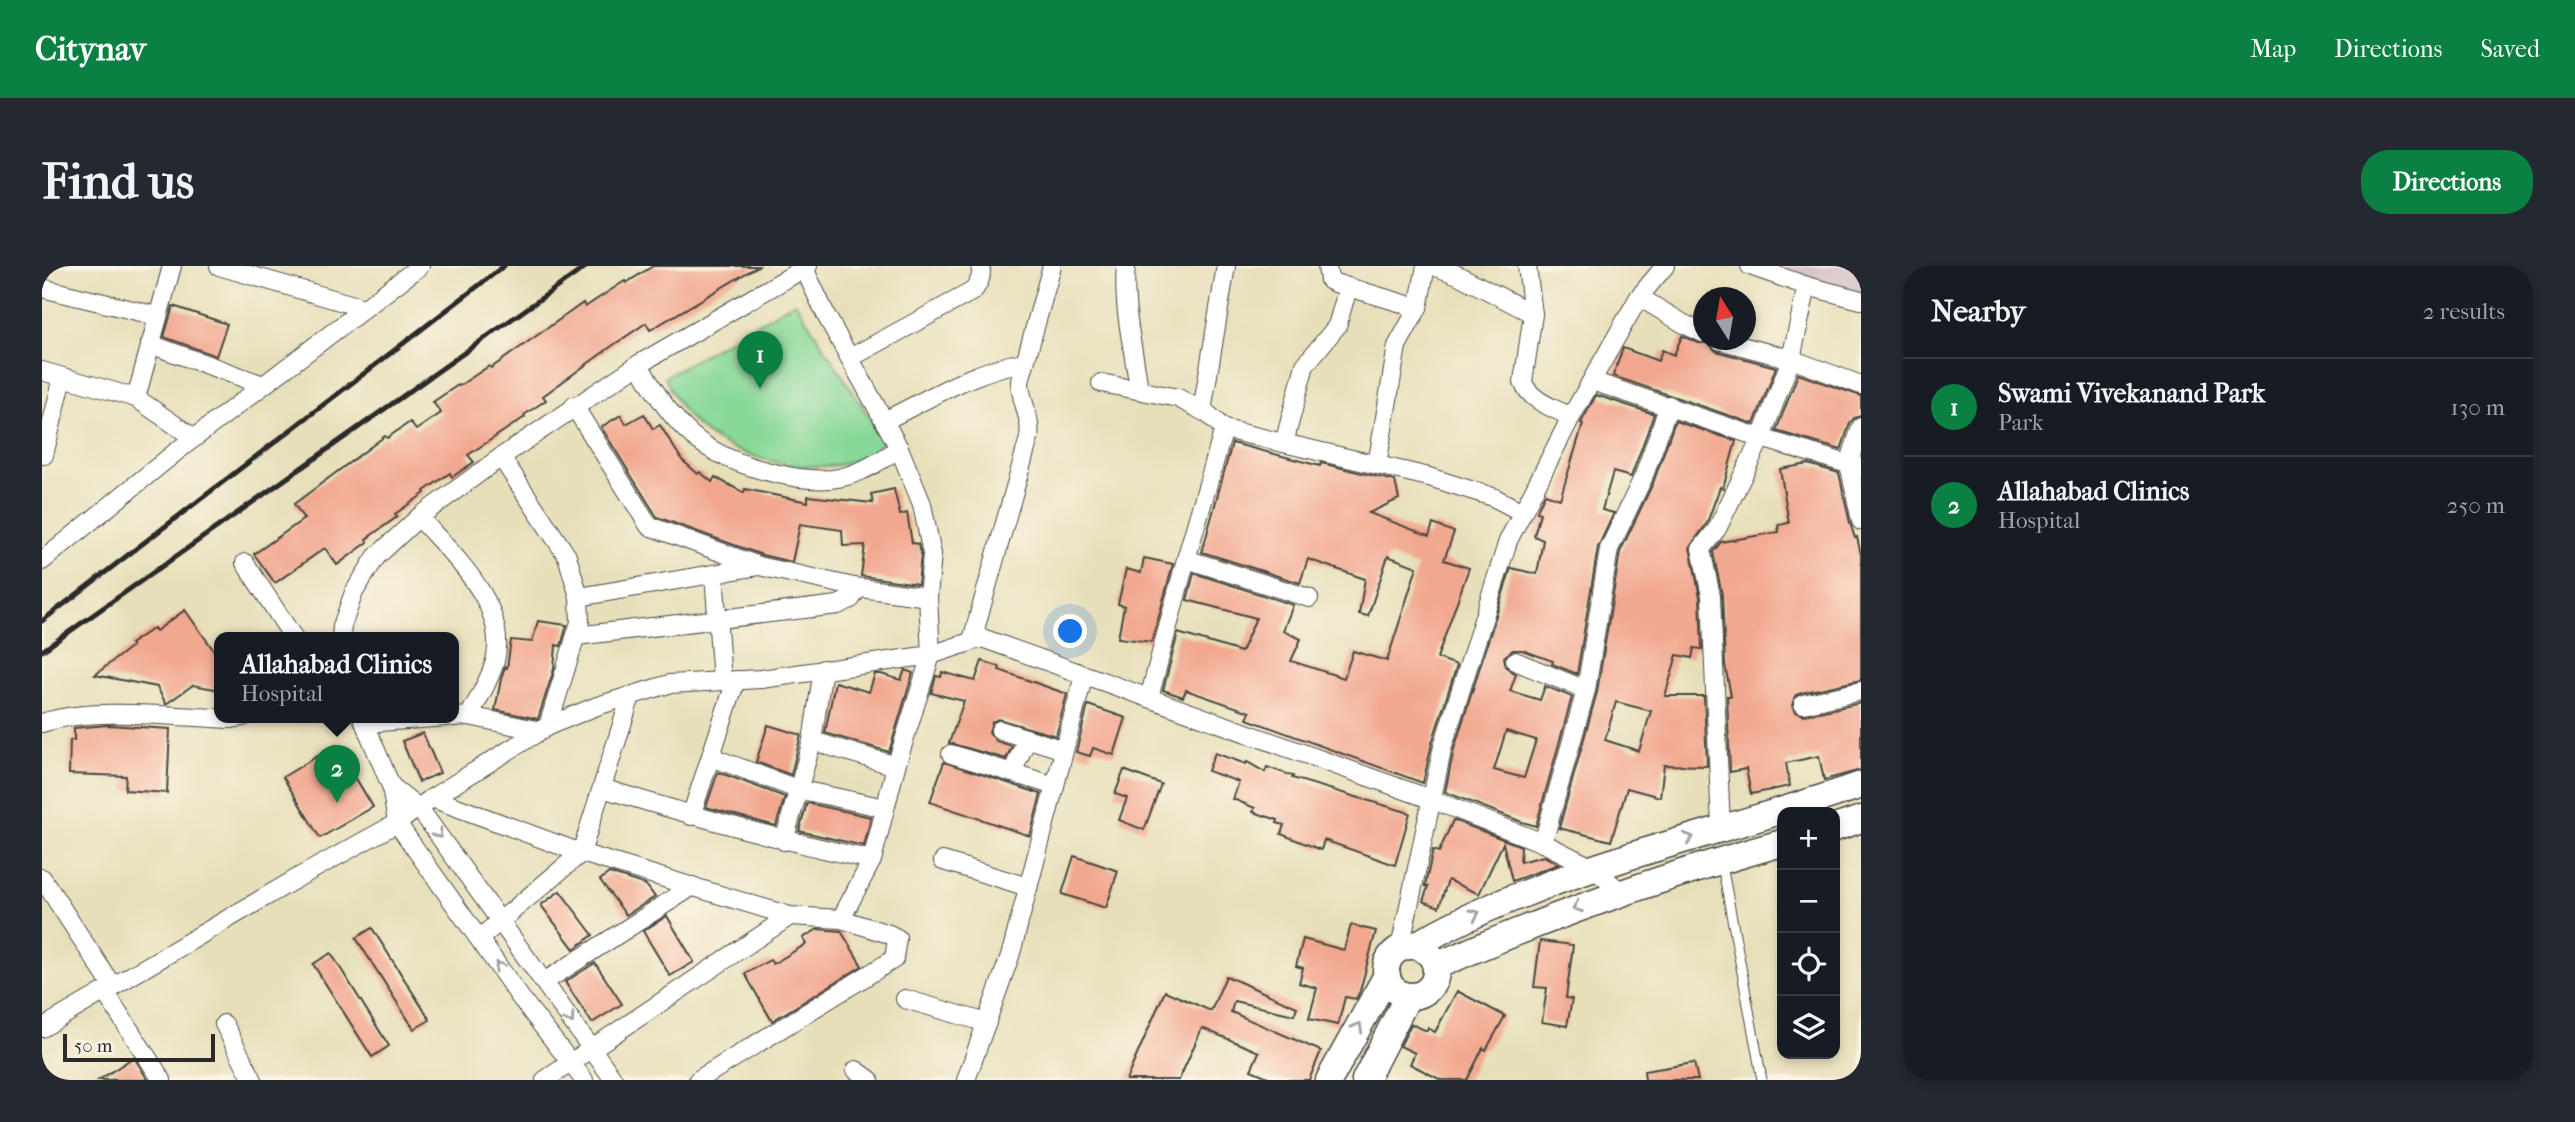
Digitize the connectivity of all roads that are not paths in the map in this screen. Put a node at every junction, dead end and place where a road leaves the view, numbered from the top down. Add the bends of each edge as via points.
1 (172, 266) edge
2 (219, 266) edge
3 (420, 266) edge
4 (980, 266) edge
5 (1052, 266) edge
6 (1126, 266) edge
7 (1226, 266) edge
8 (1327, 266) edge
9 (1426, 266) edge
10 (1434, 266) edge
11 (1474, 266) edge
12 (1527, 266) edge
13 (1665, 266) edge
14 (1750, 266) edge
15 (805, 267) edge
16 (1807, 286) junction
17 (42, 288) edge
18 (1348, 288) junction
19 (1484, 288) junction
20 (1639, 297) junction
21 (1861, 300) edge
22 (364, 308) junction
23 (1418, 308) junction
24 (1533, 314) junction
25 (157, 316) junction
26 (1693, 328) edge
27 (150, 344) junction
28 (1756, 350) edge
29 (850, 358) junction
30 (1791, 359) junction
31 (1024, 362) junction
32 (639, 364) junction
33 (42, 371) edge
34 (62, 377) junction
35 (1592, 381) junction
36 (1101, 383) dead end
37 (1861, 384) edge
38 (262, 385) junction
39 (1139, 390) junction
40 (136, 398) junction
41 (1668, 405) junction
42 (574, 406) junction
43 (1202, 411) junction
44 (1571, 417) junction
45 (884, 421) junction
46 (1861, 427) edge
47 (1224, 429) junction
48 (194, 438) junction
49 (1761, 438) junction
50 (1284, 443) junction
51 (899, 448) junction
52 (44, 455) edge
53 (501, 457) junction
54 (1377, 465) junction
55 (1855, 466) edge
56 (1522, 512) junction
57 (419, 517) junction
58 (1861, 521) edge
59 (45, 555) edge
60 (1185, 559) junction
61 (245, 563) dead end
62 (759, 566) junction
63 (714, 574) junction
64 (858, 588) junction
65 (579, 597) junction
66 (928, 597) junction
67 (1309, 598) dead end
68 (718, 618) junction
69 (290, 632) edge
70 (341, 632) edge
71 (576, 636) junction
72 (972, 640) junction
73 (931, 655) junction
74 (1515, 661) dead end
75 (823, 669) junction
76 (1084, 674) junction
77 (729, 681) junction
78 (1586, 690) junction
79 (1861, 691) edge
80 (631, 696) junction
81 (1149, 698) junction
82 (1803, 704) dead end
83 (462, 716) edge
84 (214, 718) edge
85 (42, 723) edge
86 (364, 723) edge
87 (545, 728) junction
88 (1000, 730) dead end
89 (1027, 739) junction
90 (812, 741) junction
91 (1064, 750) junction
92 (951, 754) dead end
93 (711, 757) junction
94 (896, 766) junction
95 (1012, 773) junction
96 (1861, 785) edge
97 (391, 786) junction
98 (1055, 786) junction
99 (602, 789) junction
100 (797, 789) junction
101 (1433, 800) junction
102 (426, 803) junction
103 (885, 808) junction
104 (691, 816) junction
105 (1861, 819) edge
106 (397, 823) junction
107 (1840, 826) edge
108 (1721, 828) junction
109 (784, 841) junction
110 (1543, 843) junction
111 (1777, 844) edge
112 (581, 852) junction
113 (872, 860) junction
114 (1721, 860) junction
115 (943, 861) dead end
116 (1593, 868) junction
117 (42, 878) edge
118 (693, 886) junction
119 (1028, 887) junction
120 (1621, 892) junction
121 (790, 916) junction
122 (841, 919) junction
123 (501, 922) junction
124 (480, 938) junction
125 (1407, 947) junction
126 (1436, 966) junction
127 (1387, 975) junction
128 (544, 982) junction
129 (109, 989) junction
130 (1408, 996) junction
131 (905, 999) dead end
132 (987, 1023) junction
133 (224, 1024) dead end
134 (42, 1028) edge
135 (591, 1049) junction
136 (572, 1064) junction
137 (160, 1079) edge
138 (253, 1080) edge
139 (545, 1080) edge
140 (584, 1080) edge
141 (614, 1080) edge
142 (698, 1080) edge
143 (966, 1080) edge
144 (1329, 1080) edge
145 (1365, 1080) edge
146 (1762, 1080) edge

1 - 25 street
2 - 22 street
3 - 22 street
4 - 29 street via 982,273 972,291
5 - 31 street
6 - 39 street via 1124,303
7 - 43 street
8 - 18 street via 1329,280
9 - 23 street
10 - 19 street
11 - 19 street
12 - 24 street
13 - 20 street
14 - 16 street
15 - 29 street
15 - 32 street
16 - 21 street
16 - 30 street
17 - 25 street
18 - 23 street
18 - 50 street via 1337,326 1305,365
19 - 24 street
20 - 26 street
20 - 35 street
22 - 38 street
23 - 54 street via 1397,346
24 - 44 street via 1524,373 1527,391
25 - 27 street
27 - 38 street
27 - 40 street
28 - 30 street
29 - 45 street
30 - 37 street
30 - 49 street
31 - 45 street via 981,373
31 - 72 street via 1020,390 1031,423 1029,438
32 - 42 street
32 - 51 street via 676,420 703,445 742,466 804,480 830,479 873,467
33 - 34 street
34 - 40 street
34 - 52 street
35 - 41 street
35 - 44 street
36 - 39 street
38 - 48 street
39 - 43 street via 1178,398
40 - 48 street
41 - 49 street
41 - 78 street via 1643,478 1609,549
42 - 53 street
42 - 62 street via 649,526
43 - 47 street
44 - 56 street
45 - 51 street
46 - 55 street
47 - 50 street
47 - 60 street
48 - 59 street
49 - 55 street
49 - 108 street via 1717,529 1701,549 1711,596
50 - 54 street
51 - 66 street via 922,504 932,554
53 - 57 street
53 - 65 street via 567,556
54 - 56 street via 1493,497
55 - 58 street
56 - 101 street via 1508,541 1447,733
57 - 70 street via 376,557 354,592
57 - 83 street via 469,575 492,615 495,661
60 - 67 street
60 - 81 street
61 - 69 street
62 - 63 street
62 - 64 street
63 - 65 street
63 - 68 street
64 - 66 street
64 - 68 street via 838,605
65 - 71 street
66 - 73 street
68 - 71 street
68 - 77 street
71 - 87 street
72 - 73 street
72 - 76 street via 982,638
73 - 75 street
73 - 94 street
74 - 78 street
75 - 77 street
75 - 90 street
76 - 81 street
76 - 91 street
77 - 80 street via 669,684
77 - 93 street
78 - 110 street
79 - 82 street
80 - 87 street
80 - 99 street
81 - 101 street
83 - 87 street
84 - 85 street via 99,715
86 - 97 street
87 - 102 street
88 - 89 street
89 - 91 street
89 - 95 street
90 - 94 street
90 - 100 street
91 - 98 street
92 - 95 street
93 - 100 street
93 - 104 street
94 - 103 street
95 - 98 street
96 - 108 main road
97 - 102 street
97 - 106 street
98 - 119 street
99 - 104 street
99 - 112 street
100 - 103 street
100 - 109 street
101 - 110 street
101 - 125 street
102 - 106 street
102 - 112 street
102 -> 123 street
103 - 113 street
104 - 109 street
105 - 107 main road
106 - 124 street
106 - 129 street
116 -> 108 main road
109 - 113 street
110 - 116 street
111 - 114 main road
112 - 118 street
112 - 123 street
113 - 122 street
114 - 120 main road
114 - 146 lane
115 - 119 street
116 - 120 street
125 -> 116 main road via 1486,909
117 - 129 street
118 - 121 street
118 - 128 street
119 - 132 street
120 -> 126 main road
121 - 122 street
121 - 135 street
122 - 142 street via 897,938 894,959
123 - 124 street
123 - 128 street
136 -> 124 street
125 - 126 main road via 1429,953
125 - 127 main road via 1389,960
126 - 130 main road via 1430,988
127 - 130 main road via 1394,989
144 -> 127 main road
128 -> 135 street
129 - 134 street
129 - 137 street
130 - 145 main road
131 - 132 street
132 - 143 street
133 - 138 street
135 - 136 street
135 - 141 street
136 - 139 street
136 - 140 street

